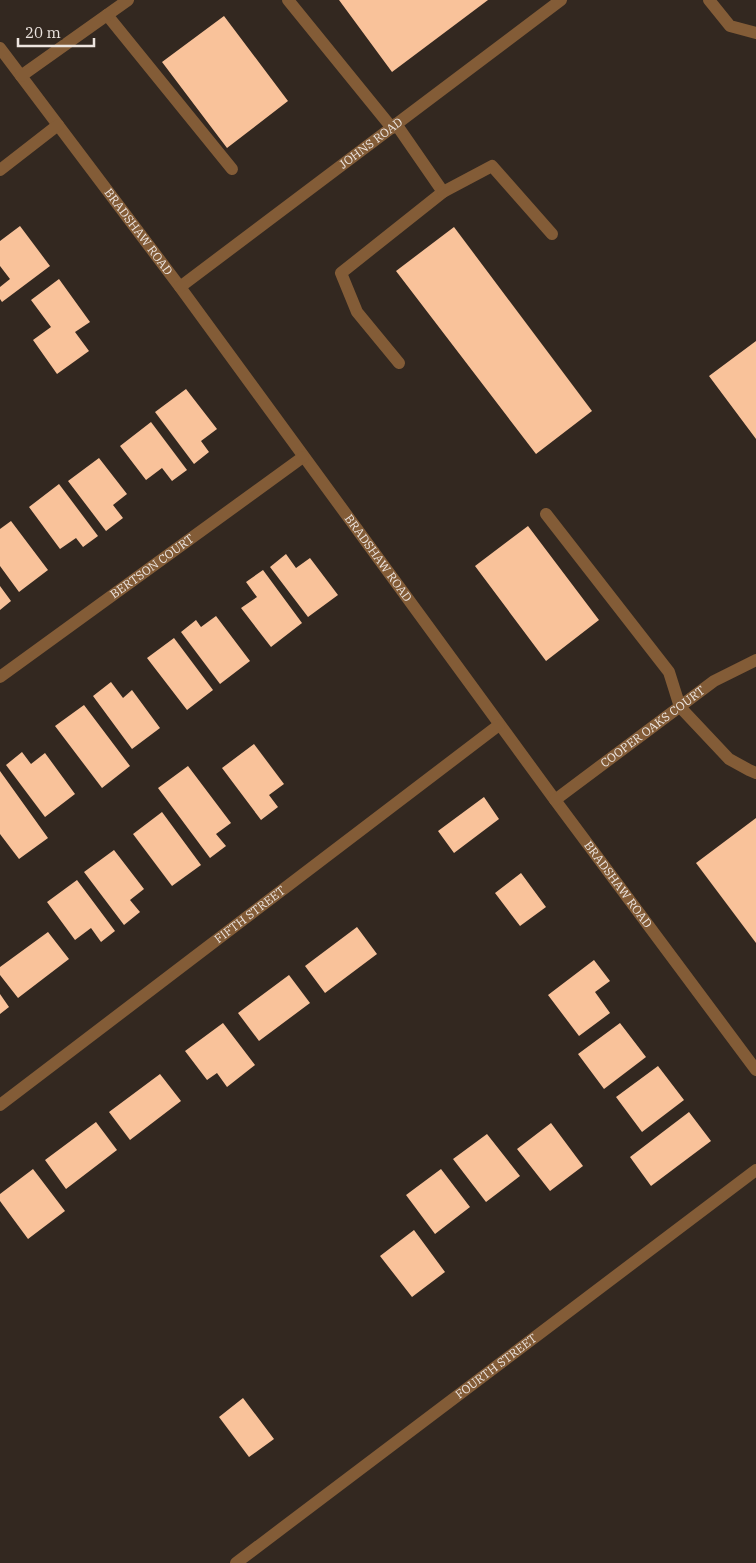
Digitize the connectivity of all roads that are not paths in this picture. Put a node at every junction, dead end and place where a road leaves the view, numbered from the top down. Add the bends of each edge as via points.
1 (128, 0) edge
2 (288, 0) edge
3 (561, 0) edge
4 (709, 0) edge
5 (107, 15) junction
6 (756, 33) edge
7 (0, 48) edge
8 (21, 76) junction
9 (58, 125) junction
10 (394, 126) junction
11 (0, 170) edge
12 (232, 170) dead end
13 (443, 192) junction
14 (552, 234) dead end
15 (180, 287) junction
16 (399, 363) dead end
17 (303, 457) junction
18 (546, 514) dead end
19 (756, 660) edge
20 (0, 677) edge
21 (680, 707) junction
22 (500, 725) junction
23 (756, 772) edge
24 (555, 800) junction
25 (756, 1070) edge
26 (0, 1105) edge
27 (756, 1170) edge
28 (236, 1563) edge

1 - 5 street
2 - 10 street
3 - 10 street, JOHNS ROAD
4 - 6 street via 730,26
5 - 8 street
5 - 12 street
7 - 8 street, BRADSHAW ROAD
8 - 9 street, BRADSHAW ROAD
9 - 11 street
9 - 15 street, BRADSHAW ROAD
10 - 13 street
10 - 15 street, JOHNS ROAD
13 - 14 street via 492,166
13 - 16 street via 341,273 357,312
15 - 17 street, BRADSHAW ROAD
17 - 20 street, BERTSON COURT
17 - 22 street, BRADSHAW ROAD
18 - 21 street via 670,672
19 - 21 street, COOPER OAKS COURT via 714,681
21 - 23 street via 729,759
21 - 24 street, COOPER OAKS COURT
22 - 24 street, BRADSHAW ROAD
22 - 26 street, FIFTH STREET
24 - 25 street, BRADSHAW ROAD
27 - 28 street, FOURTH STREET

